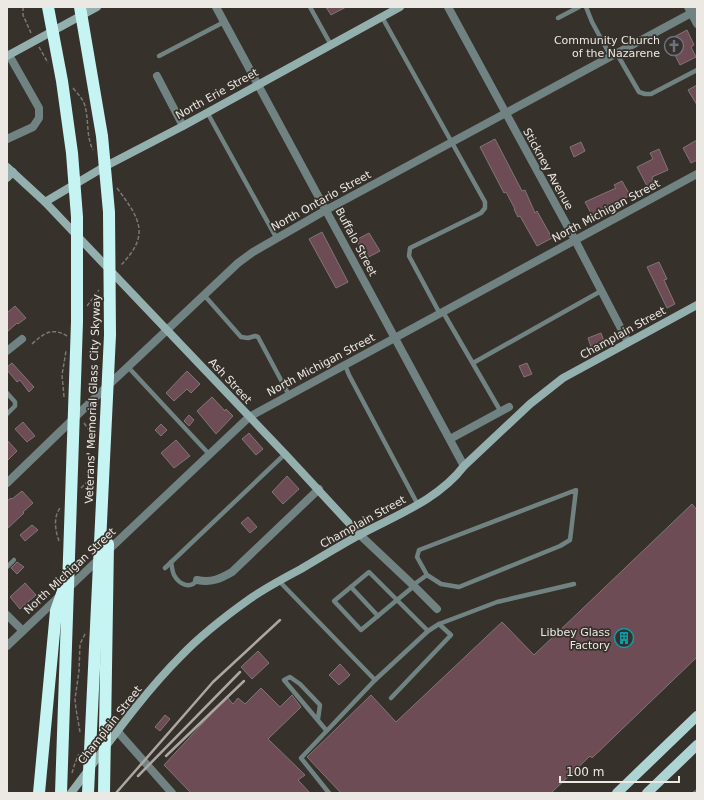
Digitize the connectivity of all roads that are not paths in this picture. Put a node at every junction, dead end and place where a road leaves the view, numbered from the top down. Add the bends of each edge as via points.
1 (48, 7) edge
2 (80, 7) edge
3 (97, 7) edge
4 (216, 7) edge
5 (310, 7) edge
6 (400, 7) edge
7 (448, 7) edge
8 (580, 7) edge
9 (586, 7) edge
10 (692, 10) edge
11 (382, 17) junction
12 (558, 18) dead end
13 (224, 22) junction
14 (697, 24) edge
15 (331, 45) junction
16 (8, 55) edge
17 (614, 55) junction
18 (159, 56) dead end
19 (697, 70) edge
20 (157, 76) dead end
21 (258, 84) junction
22 (207, 112) junction
23 (505, 114) junction
24 (183, 126) junction
25 (7, 139) edge
26 (452, 143) junction
27 (9, 172) edge
28 (697, 174) edge
29 (45, 202) junction
30 (326, 210) junction
31 (277, 239) junction
32 (575, 240) junction
33 (601, 291) junction
34 (204, 295) junction
35 (697, 305) edge
36 (442, 313) junction
37 (167, 330) junction
38 (110, 335) junction
39 (395, 338) junction
40 (22, 339) dead end
41 (628, 342) junction
42 (7, 351) edge
43 (473, 363) junction
44 (345, 365) junction
45 (128, 367) junction
46 (7, 393) edge
47 (289, 395) junction
48 (509, 407) dead end
49 (501, 412) junction
50 (7, 414) edge
51 (249, 417) junction
52 (450, 439) junction
53 (209, 454) junction
54 (285, 454) junction
55 (464, 466) junction
56 (7, 482) edge
57 (319, 489) junction
58 (418, 504) junction
59 (360, 535) junction
60 (14, 560) dead end
61 (171, 562) junction
62 (7, 567) edge
63 (165, 568) dead end
64 (427, 575) junction
65 (68, 577) junction
66 (197, 580) joint
67 (279, 581) junction
68 (574, 584) dead end
69 (414, 585) junction
70 (351, 587) junction
71 (397, 600) junction
72 (437, 609) dead end
73 (7, 615) edge
74 (378, 616) junction
75 (439, 624) junction
76 (23, 631) junction
77 (428, 631) junction
78 (7, 646) edge
79 (375, 680) junction
80 (391, 698) dead end
81 (697, 716) edge
82 (318, 719) junction
83 (326, 730) junction
84 (118, 732) junction
85 (697, 745) edge
86 (39, 793) edge
87 (61, 793) edge
88 (71, 793) edge
89 (88, 793) edge
90 (104, 793) edge
91 (172, 793) edge
92 (329, 793) edge
93 (617, 793) edge
94 (647, 793) edge

1 - 65 highway, Veterans' Memorial Glass City Skyway via 72,153 77,217 77,322
2 - 38 highway, Veterans' Memorial Glass City Skyway via 102,136 109,212
3 - 16 street
4 - 13 street, Buffalo Street
5 - 15 lane
6 - 11 street, North Erie Street
7 - 23 street, Stickney Avenue
8 - 12 lane
9 - 17 lane via 592,22
10 - 14 street
10 - 17 street, North Ontario Street
11 - 15 street, North Erie Street
11 - 26 lane
13 - 18 lane
13 - 21 street, Buffalo Street
15 - 21 street, North Erie Street
16 - 25 street via 39,108 39,118 33,127
17 - 19 lane via 638,92 645,94 651,94
17 - 23 street, North Ontario Street
20 - 24 street
21 - 22 street, North Erie Street
21 - 30 street, Buffalo Street
22 - 24 street, North Erie Street
22 - 31 lane
23 - 26 street, North Ontario Street
23 - 32 street, Stickney Avenue
24 - 29 street, North Erie Street via 104,167
26 - 30 street, North Ontario Street
26 - 36 lane via 485,202 481,213 410,248 409,256
27 - 29 street, Ash Street
28 - 32 street, North Michigan Street
29 - 37 street, Ash Street
30 - 31 street, North Ontario Street
30 - 39 street, Buffalo Street
31 - 34 street, North Ontario Street via 253,252
32 - 33 street, Stickney Avenue
32 - 36 street, North Michigan Street
33 - 41 street, Stickney Avenue
33 - 43 lane
34 - 37 street, North Ontario Street
34 - 47 lane via 241,337 258,337
35 - 41 street, Champlain Street
36 - 39 street, North Michigan Street
36 - 43 lane
37 - 45 street, North Ontario Street
37 - 51 street, Ash Street
38 - 89 highway, Veterans' Memorial Glass City Skyway
38 - 90 highway
39 - 44 street, North Michigan Street
39 - 52 street, Buffalo Street
40 - 42 street
41 - 55 street, Champlain Street via 563,378 544,392
43 - 49 lane
44 - 47 street, North Michigan Street
44 - 58 lane
45 - 53 lane
45 - 56 street, North Ontario Street
46 - 50 lane via 15,402
47 - 51 street, North Michigan Street
48 - 49 street
49 - 52 street
51 - 53 street, North Michigan Street
51 - 54 street, Ash Street
52 - 55 street, Buffalo Street
53 - 76 street, North Michigan Street
54 - 57 street, Ash Street
54 - 61 lane
55 - 58 street, Champlain Street via 446,485
57 - 59 street, Ash Street
57 - 66 street via 232,572 213,581
58 - 59 street, Champlain Street
59 - 67 street, Champlain Street
59 - 69 street, Ash Street
60 - 62 lane
61 - 63 lane
61 - 66 lane via 174,575 184,585 190,586
64 - 64 lane via 441,584 459,587 560,546 570,540 576,490 419,550 417,557
64 - 69 lane
65 - 86 highway via 56,611
65 - 87 highway, Veterans' Memorial Glass City Skyway
67 - 79 lane
67 - 84 street, Champlain Street via 237,609 181,655
68 - 75 lane via 497,602
69 - 71 lane
69 - 72 street, Ash Street
70 - 71 lane via 370,572
70 - 74 lane
70 - 74 lane via 334,601 361,630
71 - 74 lane
71 - 77 lane
73 - 76 street
75 - 77 lane
75 - 80 lane via 450,635
76 - 78 street, North Michigan Street
77 - 79 lane
79 - 83 lane
81 - 93 main road
82 - 82 lane via 316,716 284,680 290,677 320,705
82 - 83 lane
83 - 92 lane via 300,758
84 - 88 street, Champlain Street
84 - 91 street
85 - 94 main road

